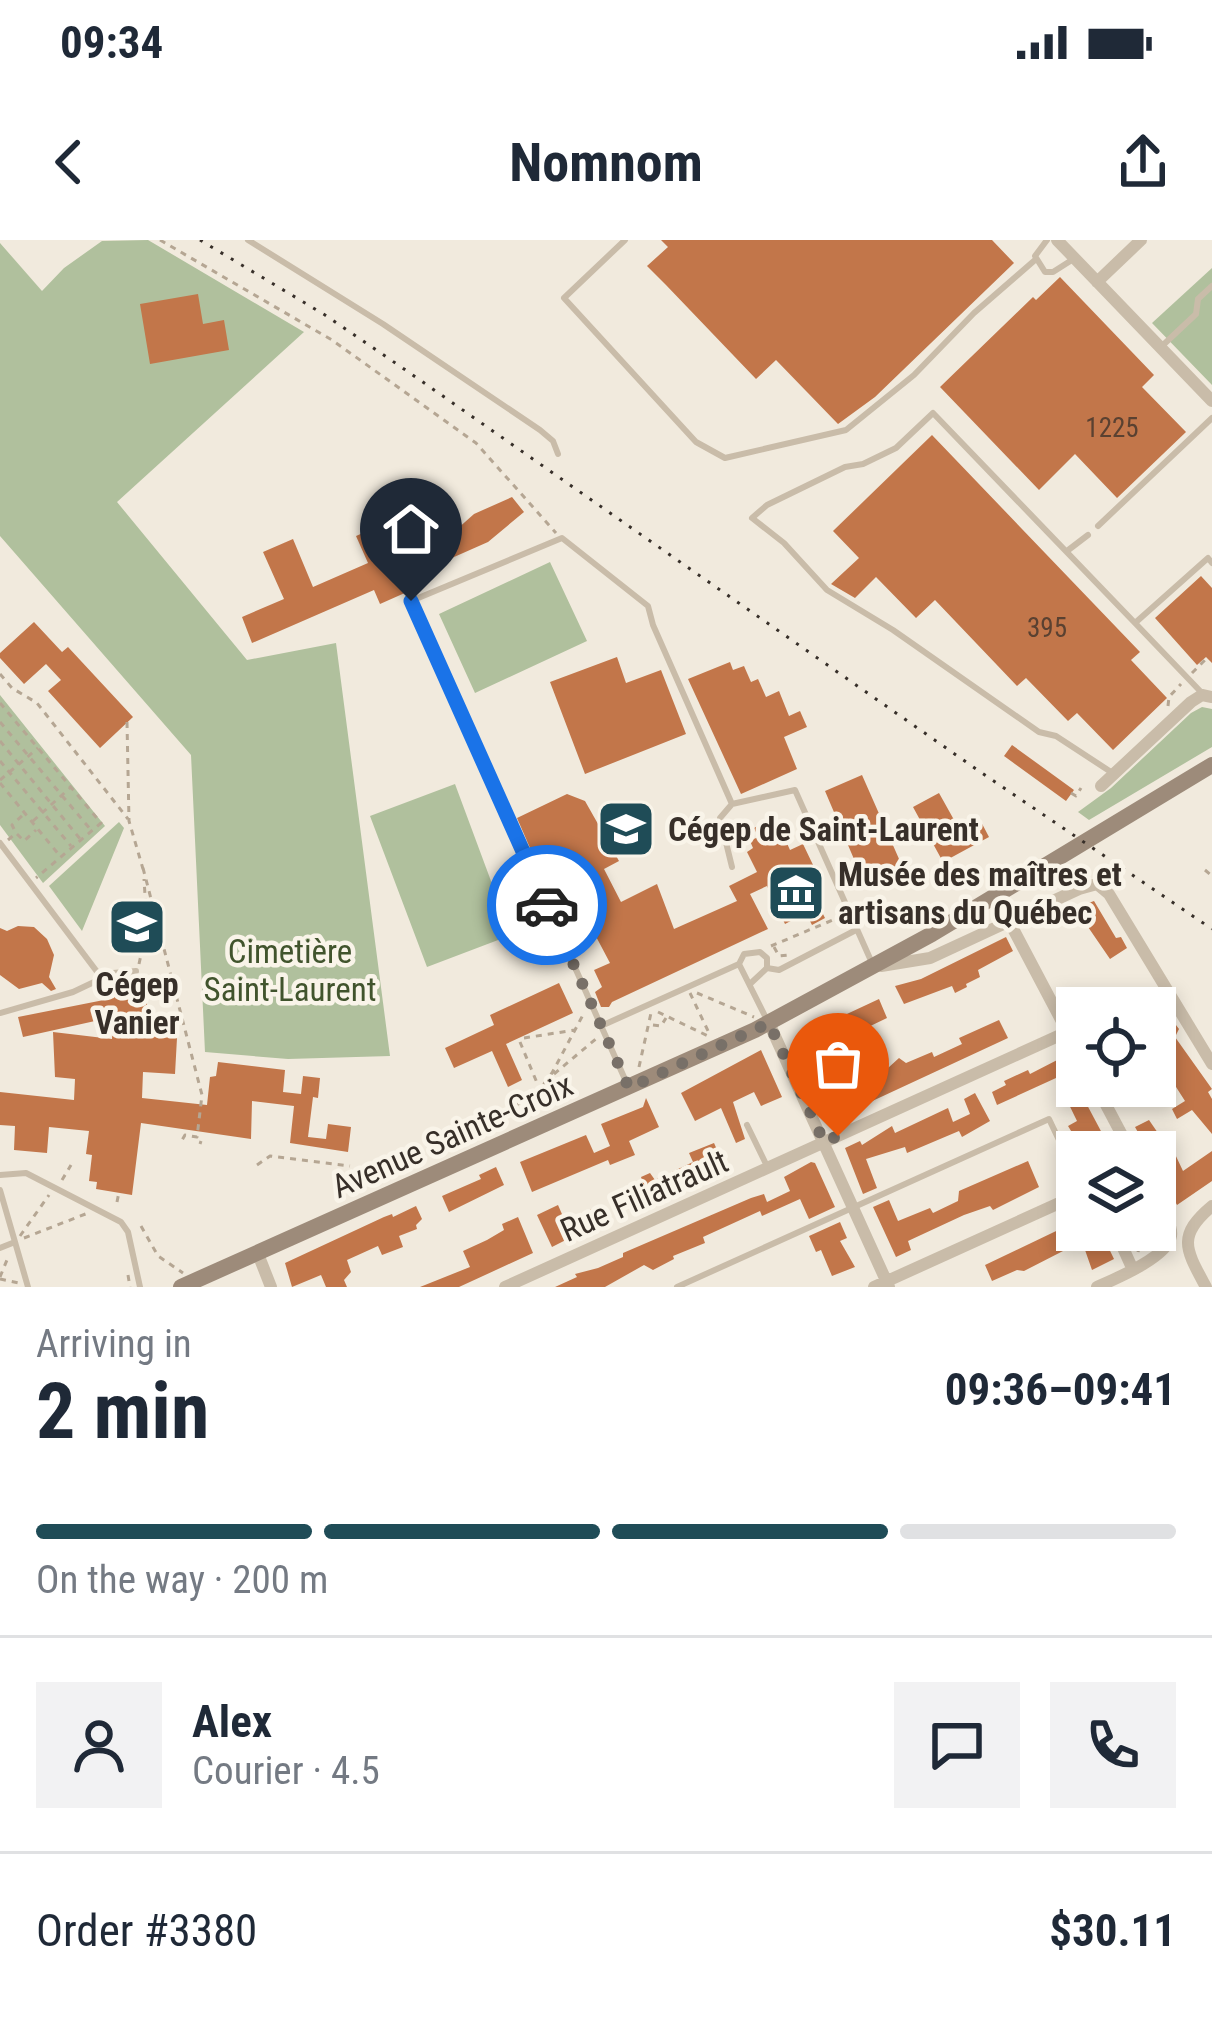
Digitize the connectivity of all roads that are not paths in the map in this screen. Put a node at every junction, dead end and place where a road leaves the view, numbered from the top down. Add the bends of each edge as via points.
1 (248, 240) edge
2 (625, 240) edge
3 (1047, 240) edge
4 (1057, 240) edge
5 (1141, 240) edge
6 (1075, 258) junction
7 (1035, 260) junction
8 (1097, 282) junction
9 (1212, 286) edge
10 (1160, 347) junction
11 (1212, 401) edge
12 (1212, 418) edge
13 (558, 454) dead end
14 (1098, 526) dead end
15 (1088, 535) dead end
16 (1066, 552) junction
17 (1212, 563) edge
18 (1135, 622) junction
19 (1207, 696) edge
20 (1212, 765) edge
21 (1113, 775) junction
22 (1101, 786) dead end
23 (732, 804) junction
24 (1, 844) edge
25 (732, 867) dead end
26 (1010, 921) junction
27 (856, 930) junction
28 (739, 964) junction
29 (874, 967) junction
30 (767, 968) junction
31 (136, 971) road end
32 (100, 977) junction
33 (751, 983) junction
34 (1056, 1011) edge
35 (0, 1013) edge
36 (761, 1020) junction
37 (602, 1026) junction
38 (1056, 1037) edge
39 (1212, 1064) edge
40 (633, 1082) junction
41 (747, 1125) dead end
42 (1056, 1135) edge
43 (824, 1142) junction
44 (765, 1162) dead end
45 (0, 1175) edge
46 (0, 1190) edge
47 (852, 1205) junction
48 (1056, 1205) edge
49 (1212, 1206) edge
50 (21, 1238) junction
51 (0, 1248) edge
52 (1127, 1251) edge
53 (1158, 1251) edge
54 (257, 1254) junction
55 (1135, 1265) junction
56 (182, 1281) edge
57 (25, 1285) edge
58 (883, 1285) edge
59 (140, 1287) edge
60 (271, 1287) edge
61 (505, 1287) edge
62 (677, 1287) edge
63 (1097, 1287) edge
64 (1205, 1287) edge

1 - 13 lane via 540,430
2 - 7 lane via 564,298 696,442 725,458 845,430
3 - 7 lane
4 - 6 street
5 - 8 street
6 - 7 lane via 1048,273
6 - 8 street
8 - 10 street
9 - 10 lane
10 - 11 street
12 - 14 lane
15 - 16 lane
16 - 18 lane
16 - 21 lane via 933,413 896,448 752,518 827,590
17 - 18 lane via 1208,558
18 - 19 lane
19 - 21 street
20 - 29 main road, Avenue Sainte-Croix
21 - 22 street
23 - 25 lane via 720,818
23 - 27 lane via 795,790
23 - 37 lane via 648,606 562,538 411,601
24 - 32 lane
26 - 29 street, Avenue Sainte-Croix via 928,959
26 - 34 street
26 - 39 street, Avenue Sainte-Croix via 1099,885
27 - 29 lane
27 - 30 lane via 779,970
28 - 30 lane via 744,954 760,952
28 - 33 lane
28 - 37 lane
29 - 36 main road, Avenue Sainte-Croix
30 - 33 lane
31 - 32 lane
32 - 35 lane
33 - 36 lane
36 - 40 main road, Avenue Sainte-Croix
36 - 43 street
37 - 40 lane
38 - 43 street, Rue Filiatrault
40 - 54 main road, Avenue Sainte-Croix
41 - 44 lane
42 - 47 lane via 1048,1119
43 - 47 street
43 - 61 street, Rue Filiatrault
45 - 59 lane via 26,1173 122,1222
46 - 50 lane
47 - 58 street
47 - 62 lane
48 - 58 street
49 - 64 street via 1188,1236
50 - 51 lane
50 - 57 lane
52 - 55 street
53 - 55 street
54 - 56 main road, Avenue Sainte-Croix
54 - 60 street
55 - 63 street

